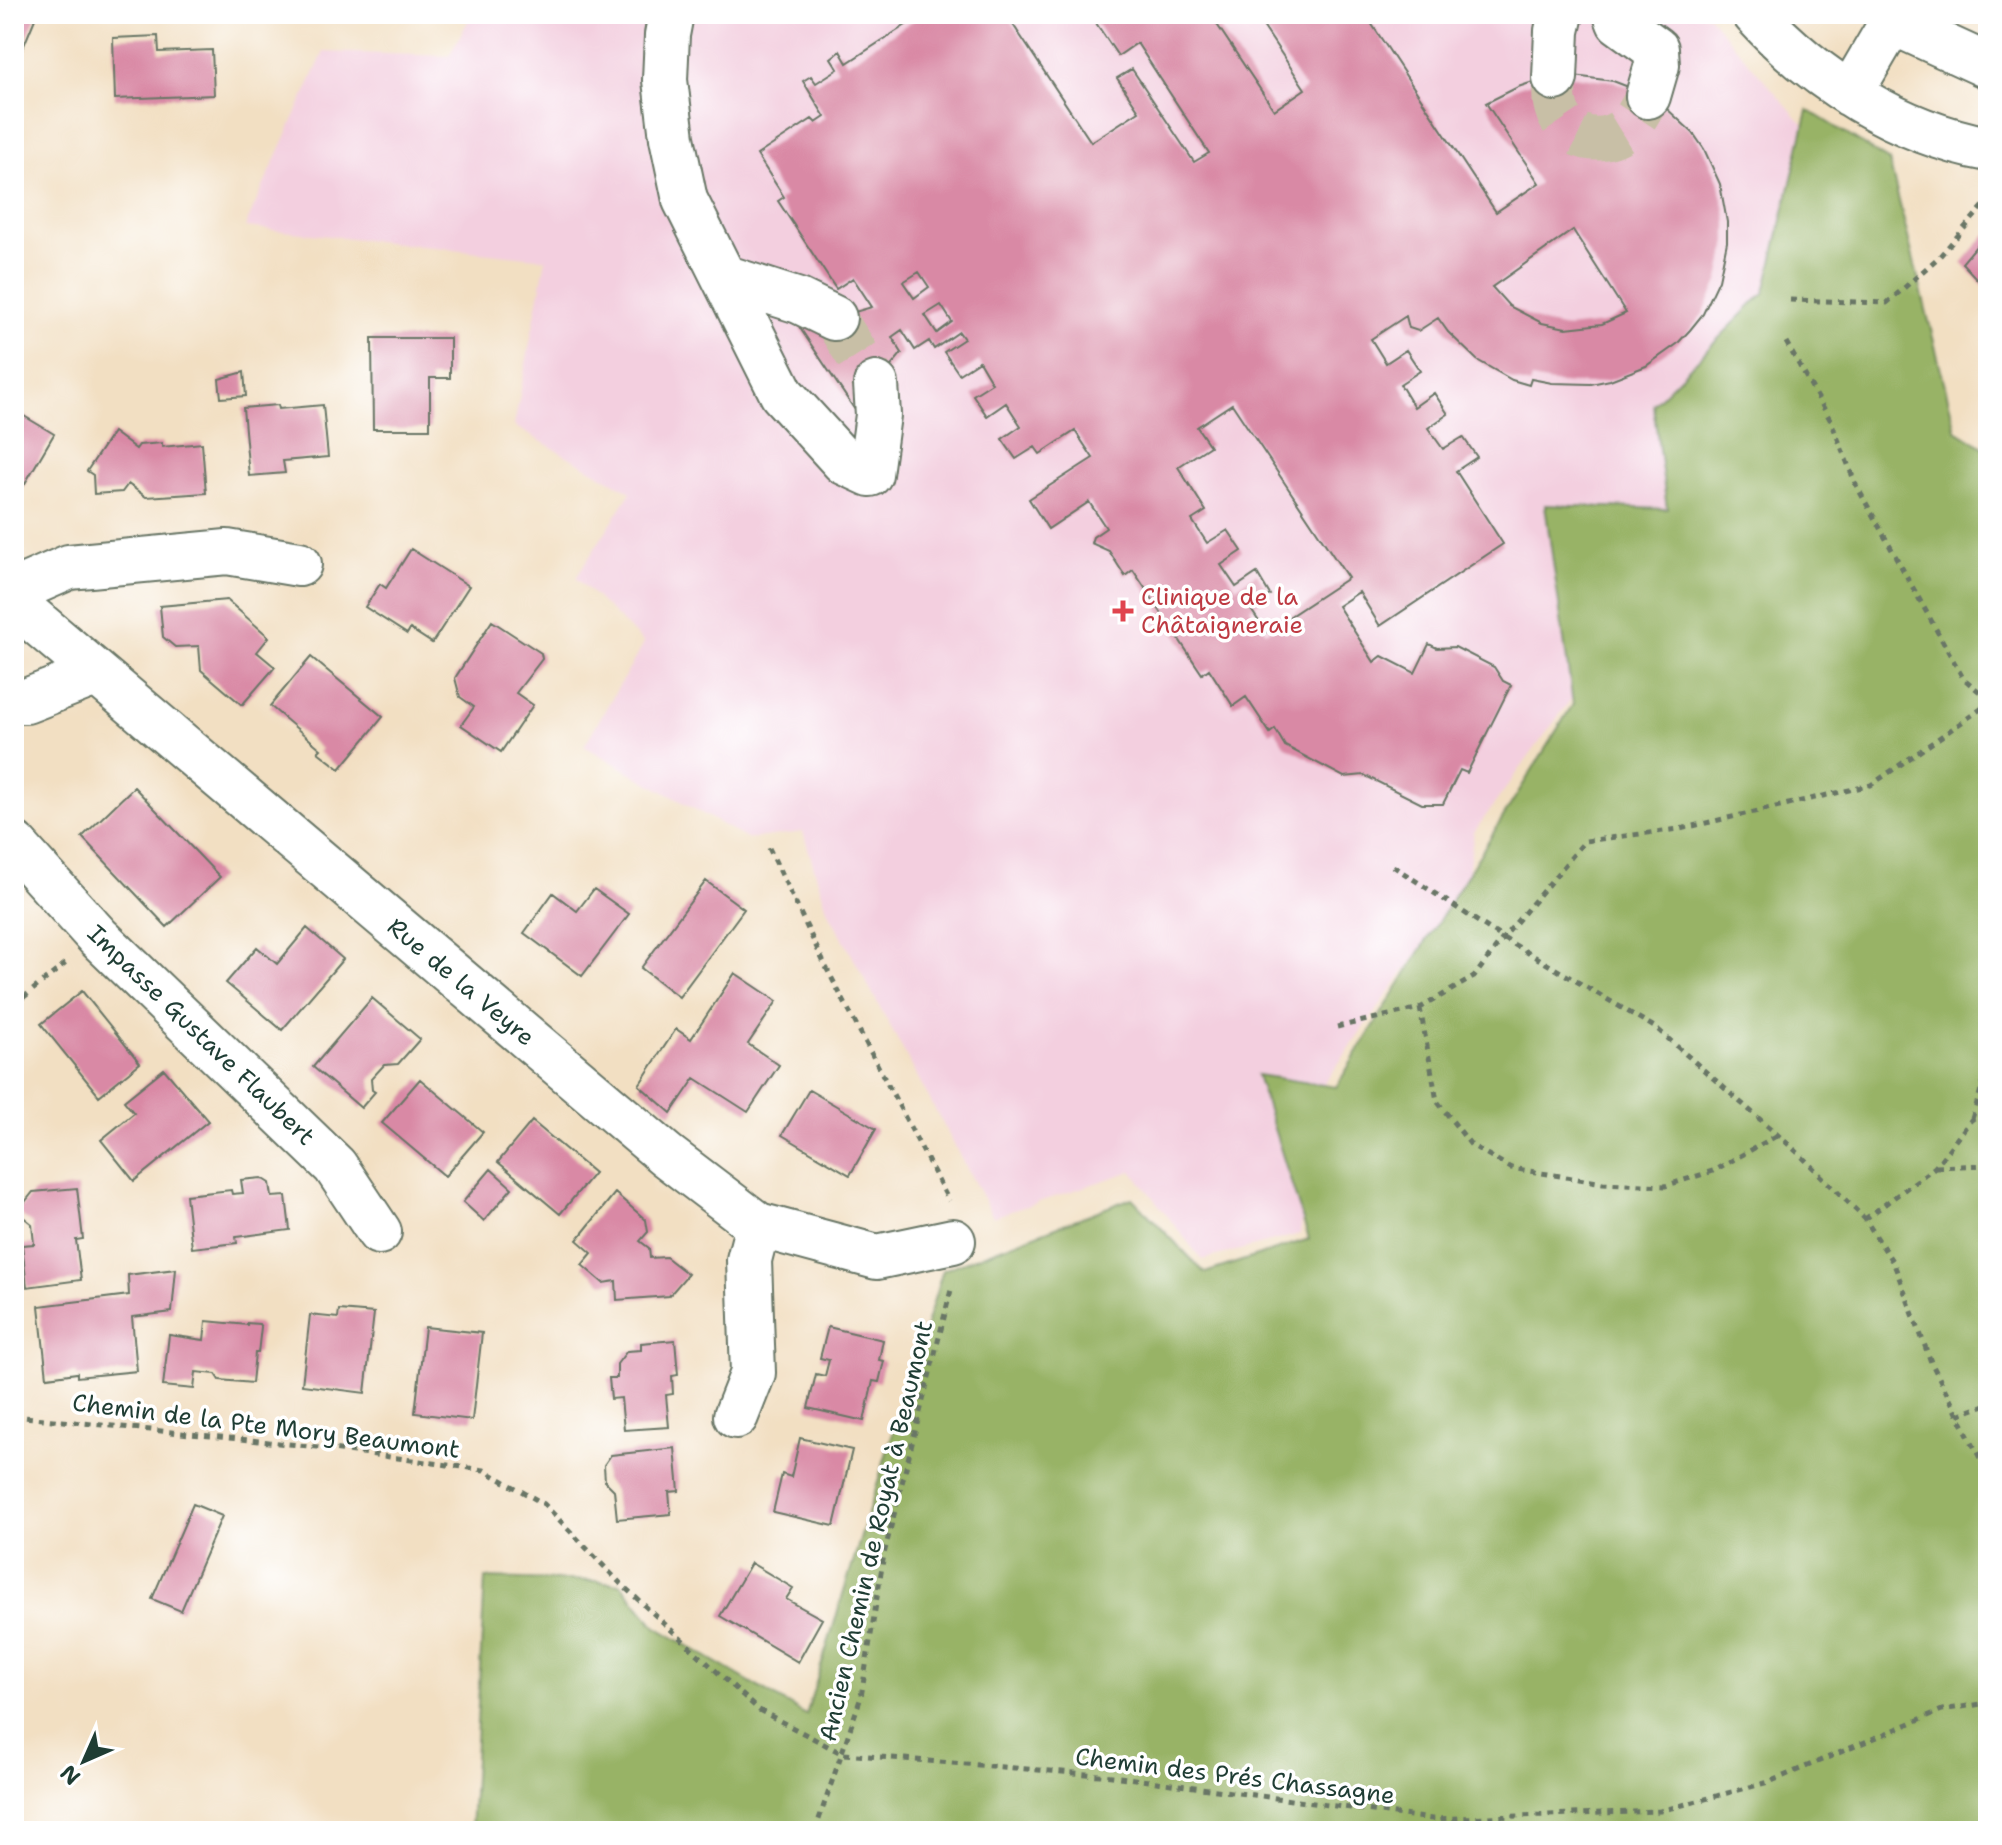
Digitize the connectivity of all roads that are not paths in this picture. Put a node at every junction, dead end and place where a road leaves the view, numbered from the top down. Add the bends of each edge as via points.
1 (671, 14) edge
2 (1561, 14) edge
3 (1616, 14) edge
4 (1755, 14) edge
5 (1889, 18) edge
6 (1988, 66) edge
7 (1555, 78) tunnel mouth
8 (1850, 94) junction
9 (1648, 96) tunnel mouth
10 (1988, 149) edge
11 (724, 277) junction
12 (834, 318) tunnel mouth
13 (876, 384) tunnel mouth
14 (299, 564) dead end
15 (14, 591) edge
16 (14, 603) edge
17 (95, 674) junction
18 (14, 701) edge
19 (14, 844) edge
20 (758, 1225) junction
21 (379, 1232) dead end
22 (953, 1241) road end
23 (736, 1416) dead end

1 - 11 street via 665,80 672,138 685,200
2 - 7 street
3 - 9 street via 1619,22 1656,49
4 - 8 street
5 - 6 street
5 - 8 street
8 - 10 street via 1889,116
11 - 12 street
11 - 13 street via 782,394 844,462 870,474 878,415
14 - 15 street via 227,552 69,567
16 - 17 street, Rue de la Veyre
17 - 18 street
17 - 20 street, Rue de la Veyre via 666,1155
19 - 21 street, Impasse Gustave Flaubert via 98,937 335,1166
20 - 22 street, Rue de la Veyre via 877,1257
20 - 23 street via 749,1260 753,1373

